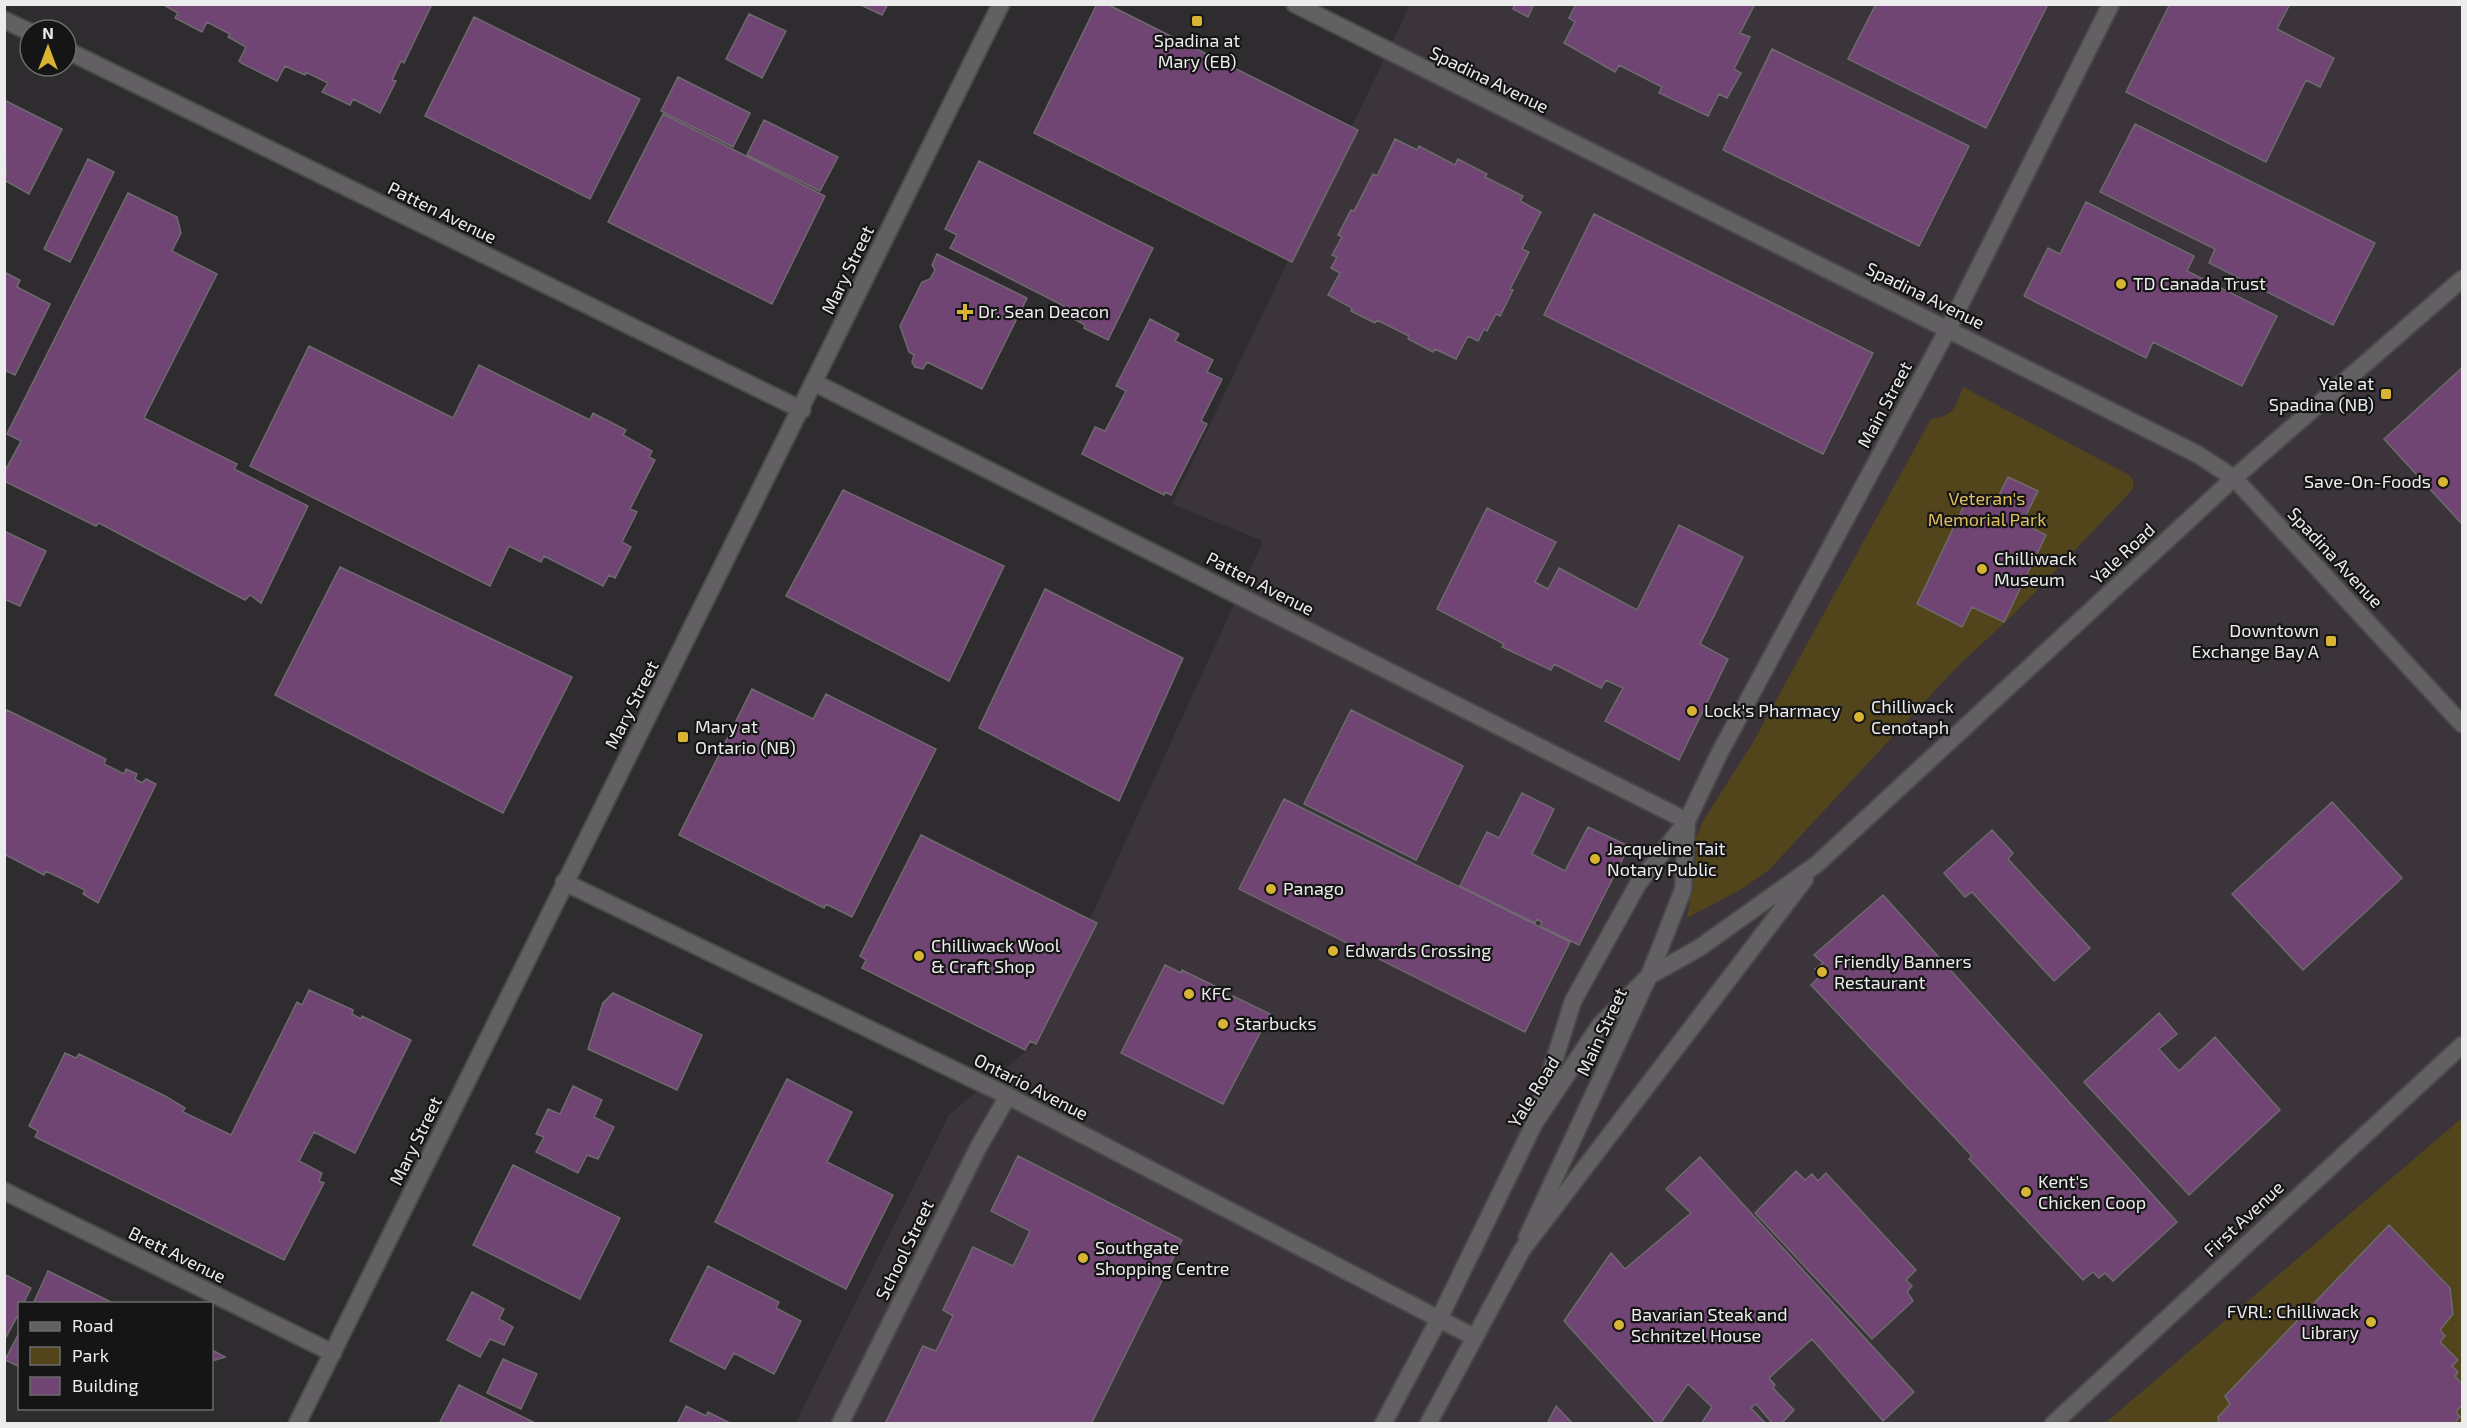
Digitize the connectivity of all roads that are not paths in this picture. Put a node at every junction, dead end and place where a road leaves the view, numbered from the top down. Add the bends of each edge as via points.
1 (1001, 4) edge
2 (1294, 4) edge
3 (2111, 4) edge
4 (4, 20) edge
5 (18, 26) edge
6 (78, 56) edge
7 (2463, 279) edge
8 (1948, 329) junction
9 (815, 383) junction
10 (802, 410) junction
11 (2234, 478) junction
12 (2463, 724) edge
13 (1687, 821) junction
14 (1817, 864) junction
15 (564, 882) junction
16 (1649, 976) junction
17 (2463, 1045) edge
18 (1008, 1096) junction
19 (1534, 1124) junction
20 (4, 1191) edge
21 (1522, 1250) junction
22 (1439, 1319) junction
23 (1474, 1337) junction
24 (333, 1353) junction
25 (297, 1424) edge
26 (840, 1424) edge
27 (1383, 1424) edge
28 (1428, 1424) edge
29 (2053, 1424) edge

1 - 9 street, Mary Street
2 - 8 street, Spadina Avenue
3 - 8 street, Main Street
4 - 5 street
6 - 10 street, Patten Avenue
7 - 11 street, Yale Road
8 - 11 street, Spadina Avenue via 2197,453
8 - 13 street, Main Street
9 - 10 street, Mary Street
9 - 13 street, Patten Avenue
10 - 15 street, Mary Street
11 - 12 street, Spadina Avenue
11 - 14 street, Yale Road
13 - 16 street, Main Street via 1683,890
13 - 19 street, Main Street via 1638,884 1573,1001
14 - 16 street, Yale Road via 1699,948
14 - 21 street, Yale Road
15 - 18 street, Ontario Avenue
15 - 24 street, Mary Street
16 - 19 street, Yale Road via 1600,1025
16 - 21 street, Main Street
17 - 29 street, First Avenue
18 - 22 street, Ontario Avenue
18 - 26 street, School Street
19 - 22 street, Yale Road
20 - 24 street, Brett Avenue
21 - 23 street, Yale Road
22 - 23 street, Ontario Avenue
22 - 27 street, Yale Road
23 - 28 street, Yale Road
24 - 25 street, Mary Street

